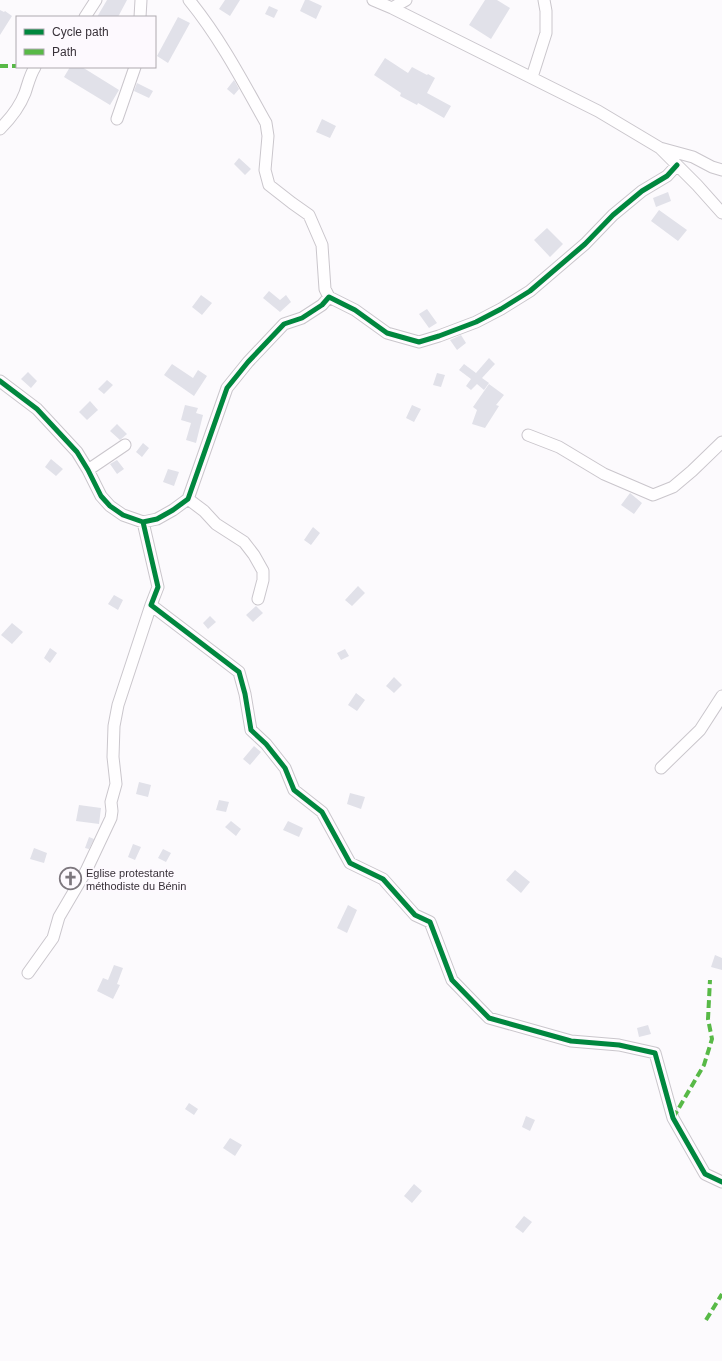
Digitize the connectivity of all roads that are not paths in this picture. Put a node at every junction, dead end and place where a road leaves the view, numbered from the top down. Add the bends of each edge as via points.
1 (96, 0) edge
2 (141, 0) edge
3 (189, 0) edge
4 (373, 0) edge
5 (406, 0) edge
6 (544, 0) edge
7 (392, 8) junction
8 (86, 16) edge
9 (140, 16) edge
10 (34, 68) edge
11 (135, 68) edge
12 (532, 77) junction
13 (117, 120) dead end
14 (0, 129) edge
15 (660, 148) junction
16 (677, 165) junction
17 (722, 170) edge
18 (722, 213) edge
19 (329, 297) junction
20 (0, 381) edge
21 (528, 435) dead end
22 (722, 442) edge
23 (125, 445) dead end
24 (88, 470) junction
25 (188, 499) junction
26 (143, 522) junction
27 (258, 599) dead end
28 (151, 605) junction
29 (722, 696) edge
30 (661, 768) dead end
31 (28, 973) dead end
32 (722, 1182) edge

1 - 8 street
2 - 9 street
3 - 19 street via 223,46 266,123 268,136 265,170 269,185 309,215 322,245 325,289
4 - 7 street
5 - 7 street
6 - 12 street via 546,33
7 - 12 street
10 - 14 street via 24,94 10,118
11 - 13 street
12 - 15 street via 598,111
15 - 16 street
15 - 17 street via 693,157
16 - 18 street
16 - 19 street via 667,176 642,191 613,215 585,244 530,291 482,319 439,336 419,342 387,333 355,310
19 - 25 street via 322,305 302,318 284,324 227,388
20 - 24 street via 37,409 77,452
21 - 22 street via 559,447 604,474 653,494 673,488
23 - 24 street
24 - 26 street via 101,496 110,506
25 - 26 street via 157,519
25 - 27 street via 216,524 244,542 254,555 263,571
26 - 28 street via 158,587
28 - 31 street via 118,705 113,757 116,784 110,818 86,871 59,917 53,938
28 - 32 street via 239,672 251,730 285,768 294,790 322,812 350,863 383,879 414,914 430,922 452,980 489,1018 571,1041 619,1045 655,1053 674,1118 704,1174
29 - 30 street via 700,730

